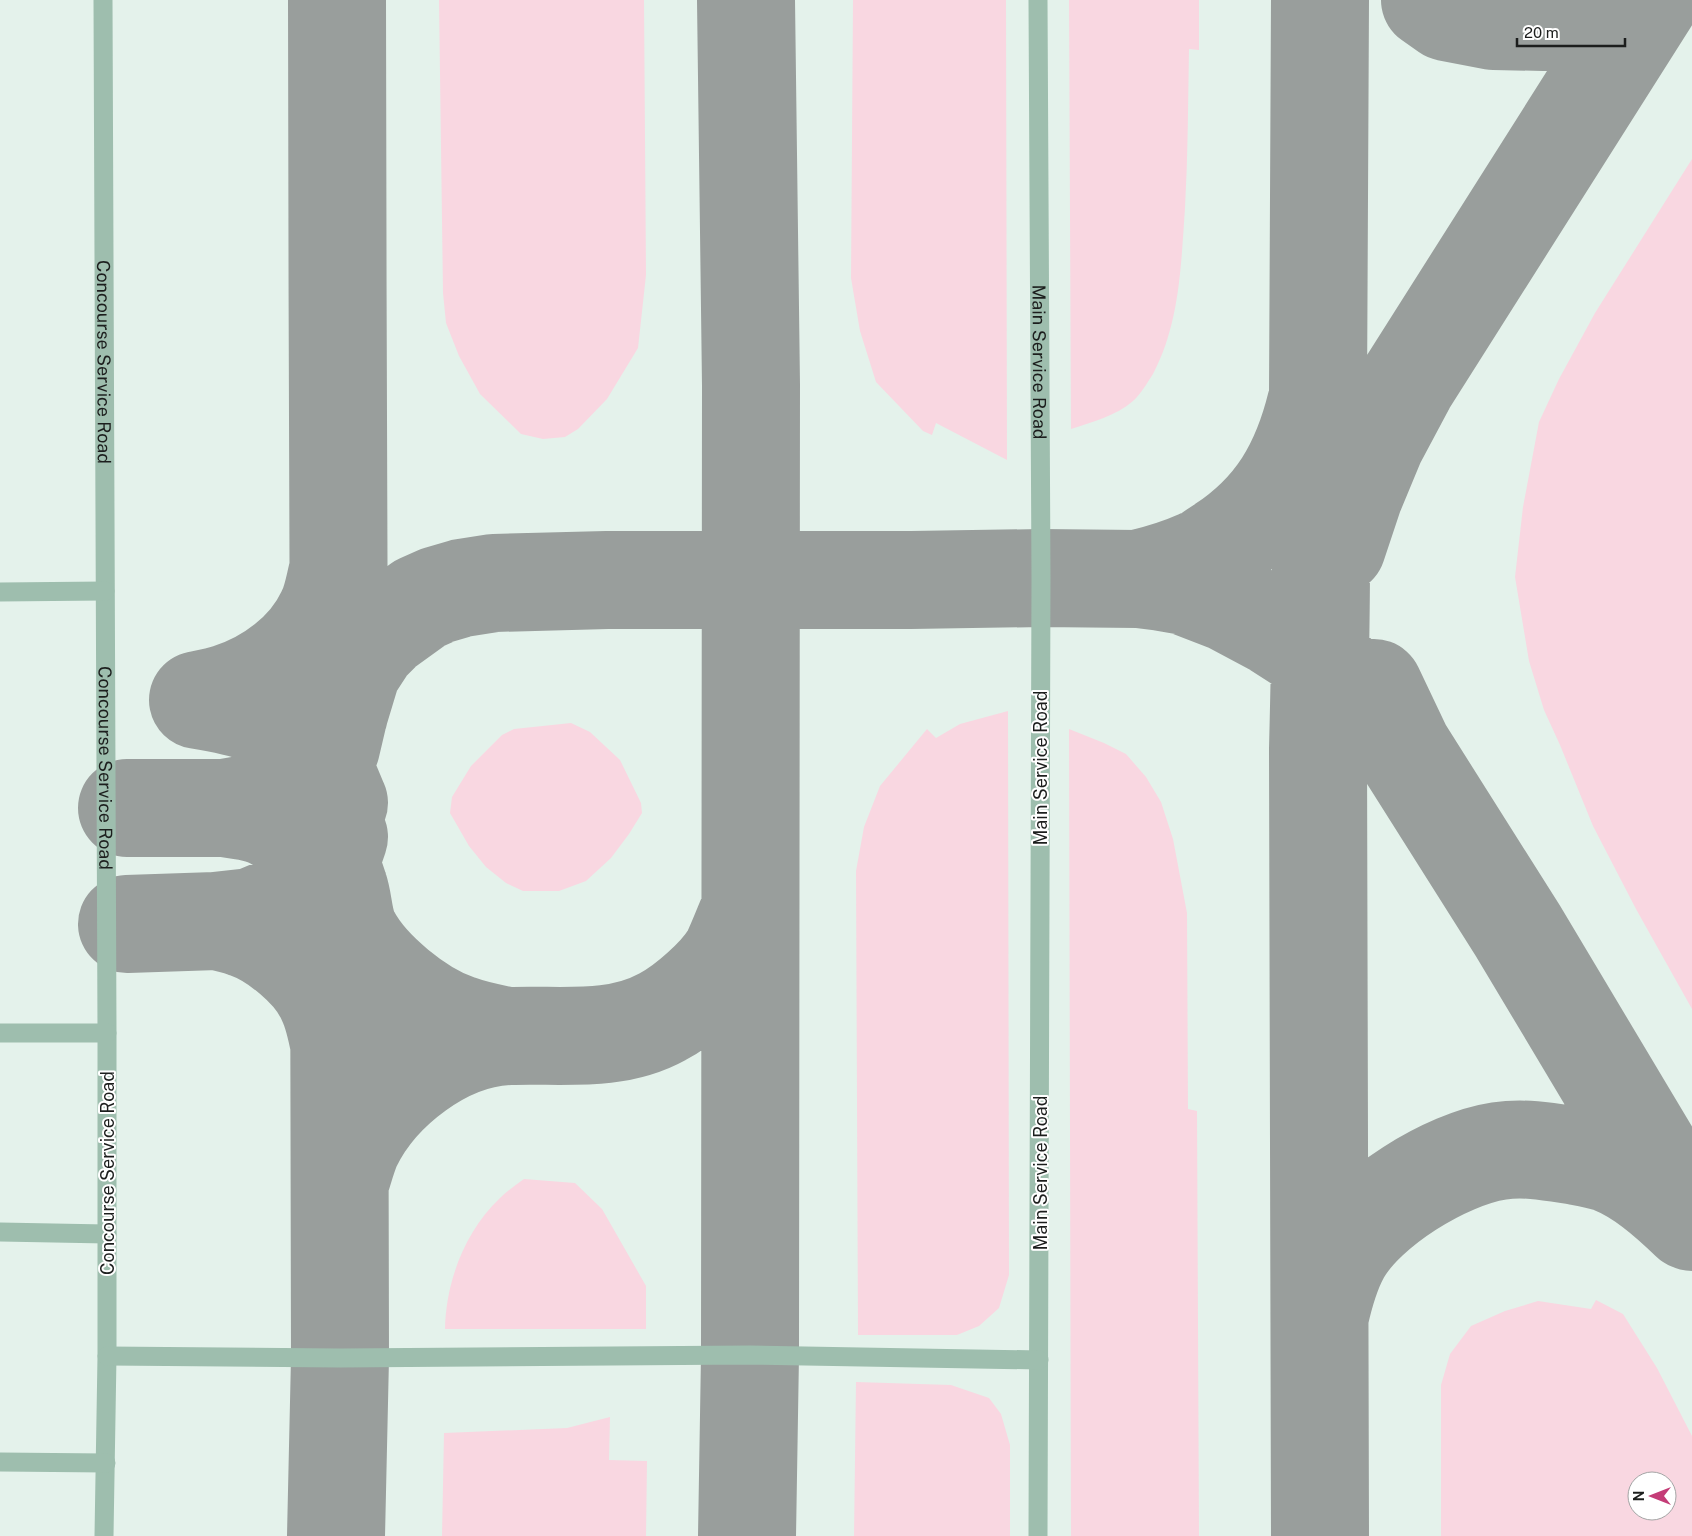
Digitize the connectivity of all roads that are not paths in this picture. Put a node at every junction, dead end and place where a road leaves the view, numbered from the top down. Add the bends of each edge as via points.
1 (103, 0) edge
2 (1038, 0) edge
3 (105, 591) junction
4 (0, 592) edge
5 (0, 1033) edge
6 (107, 1033) junction
7 (0, 1232) edge
8 (107, 1234) junction
9 (107, 1356) junction
10 (1040, 1360) junction
11 (0, 1462) edge
12 (106, 1463) junction
13 (104, 1536) edge
14 (1038, 1536) edge

1 - 3 lane, Concourse Service Road
2 - 10 lane, Main Service Road
3 - 4 lane
3 - 6 lane, Concourse Service Road
5 - 6 lane
6 - 8 lane, Concourse Service Road
7 - 8 lane
8 - 9 lane, Concourse Service Road
9 - 10 lane via 750,1355
9 - 12 lane, Concourse Service Road
10 - 14 lane, Main Service Road
11 - 12 lane
12 - 13 lane, Concourse Service Road

